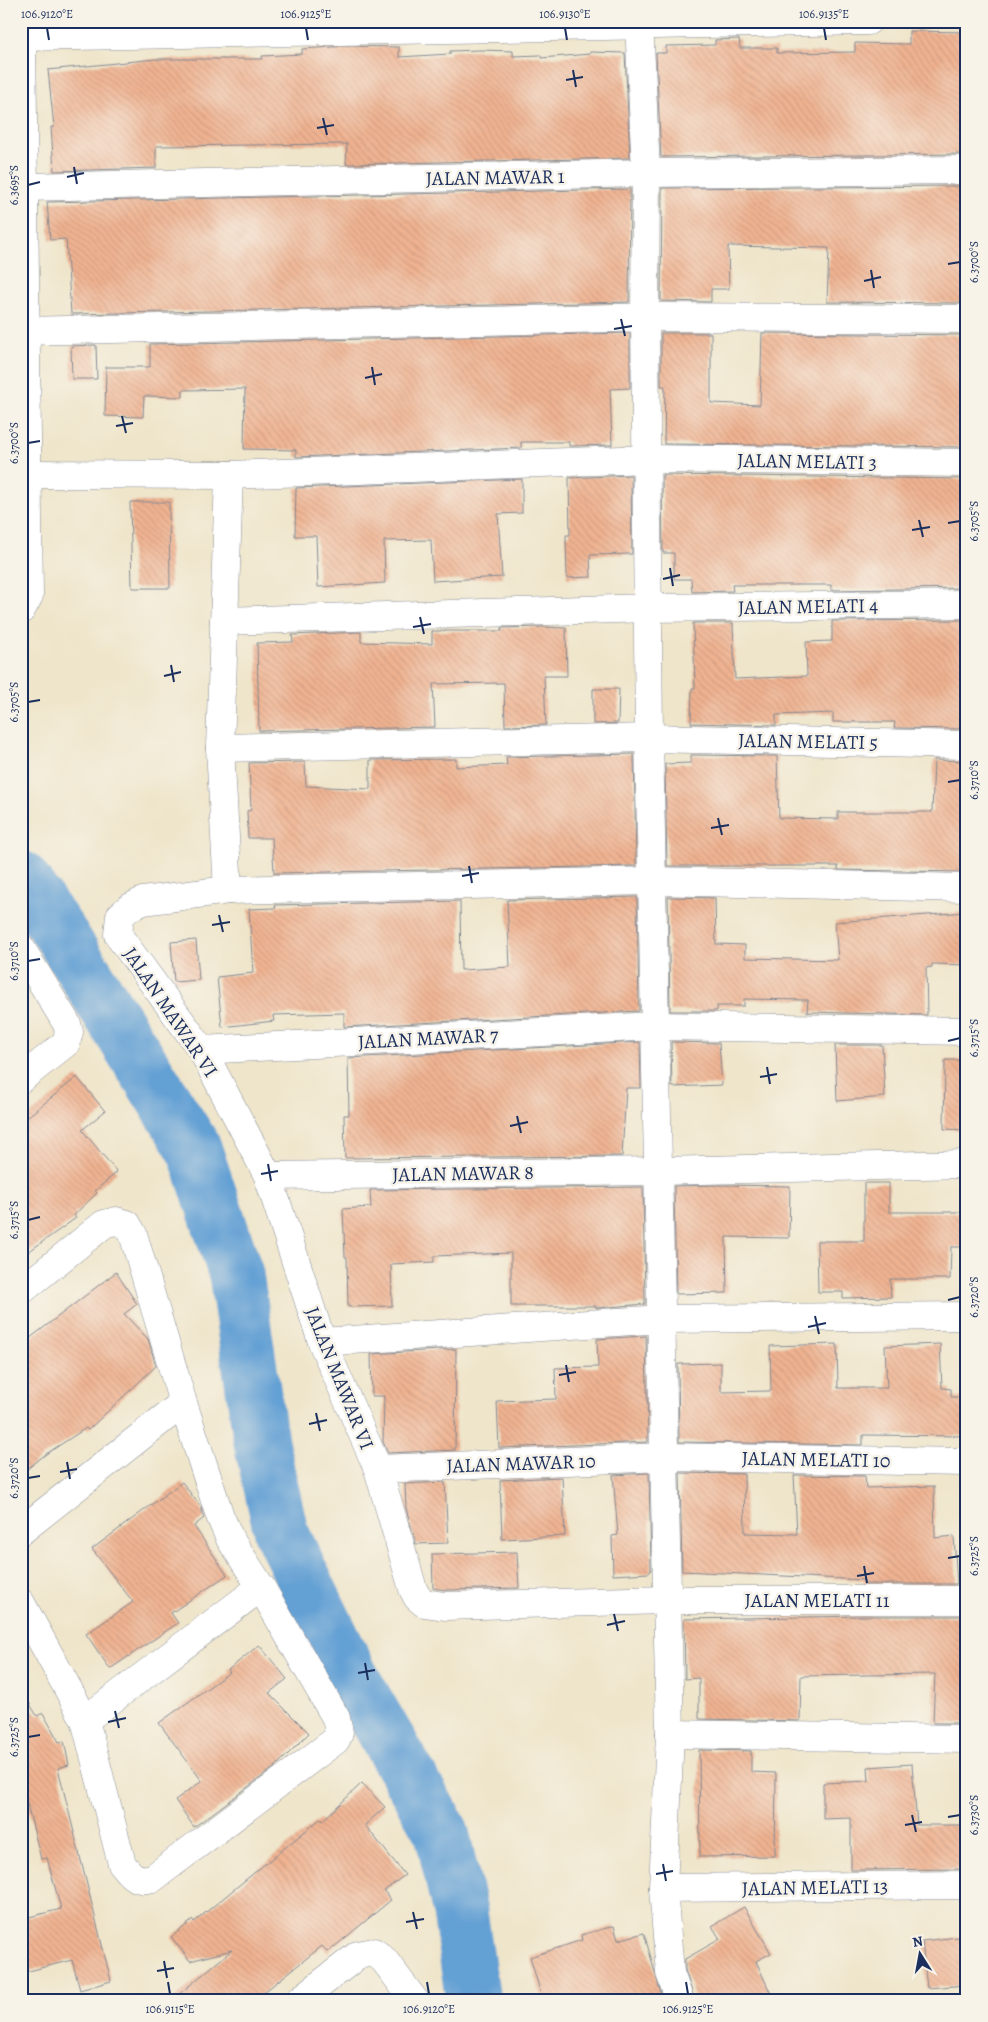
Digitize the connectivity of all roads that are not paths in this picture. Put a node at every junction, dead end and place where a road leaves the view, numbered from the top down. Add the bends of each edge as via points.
1 (868, 21) edge
2 (639, 23) edge
3 (22, 38) edge
4 (967, 170) edge
5 (646, 173) junction
6 (24, 187) junction
7 (645, 319) junction
8 (967, 319) edge
9 (23, 331) edge
10 (648, 459) junction
11 (967, 463) edge
12 (26, 474) junction
13 (229, 475) junction
14 (967, 604) edge
15 (649, 608) junction
16 (21, 610) edge
17 (224, 621) junction
18 (649, 738) junction
19 (967, 745) edge
20 (220, 748) junction
21 (652, 881) junction
22 (967, 888) edge
23 (228, 890) junction
24 (21, 948) edge
25 (655, 1026) junction
26 (967, 1031) edge
27 (202, 1050) junction
28 (21, 1079) edge
29 (967, 1164) edge
30 (658, 1171) junction
31 (268, 1176) junction
32 (21, 1291) edge
33 (967, 1316) edge
34 (662, 1319) junction
35 (322, 1342) junction
36 (183, 1403) junction
37 (665, 1457) junction
38 (967, 1462) edge
39 (378, 1469) junction
40 (21, 1531) edge
41 (261, 1587) junction
42 (667, 1600) junction
43 (967, 1600) edge
44 (21, 1603) edge
45 (85, 1720) junction
46 (670, 1734) junction
47 (967, 1739) edge
48 (967, 1885) edge
49 (663, 1888) junction
50 (299, 2001) edge
51 (415, 2001) edge
52 (680, 2001) edge

1 - 2 street
2 - 3 street
2 - 5 street
3 - 6 street
4 - 5 street, JALAN MAWAR 1
5 - 6 street, JALAN MAWAR 1
5 - 7 street
6 - 9 street
7 - 8 street
7 - 9 street
7 - 10 street
9 - 12 street
10 - 11 street, JALAN MELATI 3
10 - 13 street, JALAN MELATI 3
10 - 15 street
12 - 13 street, JALAN MELATI 3
12 - 16 street via 29,596
13 - 17 street
14 - 15 street, JALAN MELATI 4
15 - 17 street, JALAN MELATI 4
15 - 18 street
17 - 20 street
18 - 19 street, JALAN MELATI 5
18 - 20 street, JALAN MELATI 5
18 - 21 street
20 - 23 street
21 - 22 street, JALAN MAWAR VI
21 - 23 street, JALAN MAWAR VI
21 - 25 street
23 - 27 street, JALAN MAWAR VI via 143,901 120,916 118,925 118,935
24 - 28 street via 69,1032 66,1043
25 - 26 street, JALAN MAWAR 7
25 - 27 street, JALAN MAWAR 7
25 - 30 street
27 - 31 street, JALAN MAWAR VI
29 - 30 street, JALAN MAWAR 8
30 - 31 street, JALAN MAWAR 8
30 - 34 street
31 - 35 street, JALAN MAWAR VI
32 - 36 street via 104,1224 116,1221 127,1224 136,1242
33 - 34 street
34 - 35 street
34 - 37 street
35 - 39 street, JALAN MAWAR VI
36 - 40 street
36 - 41 street via 223,1523
37 - 38 street, JALAN MELATI 10
37 - 39 street, JALAN MAWAR 10
37 - 42 street
39 - 42 street, JALAN MAWAR VI via 408,1574 417,1597 424,1603 445,1606
41 - 45 street
41 - 45 street via 336,1718 339,1733 336,1740 153,1878 139,1880 130,1875 122,1864
42 - 43 street, JALAN MELATI 11
42 - 46 street
44 - 45 street
46 - 47 street
46 - 49 street
48 - 49 street, JALAN MELATI 13
49 - 52 street via 670,1973
50 - 51 street via 358,1954 374,1952 384,1960

